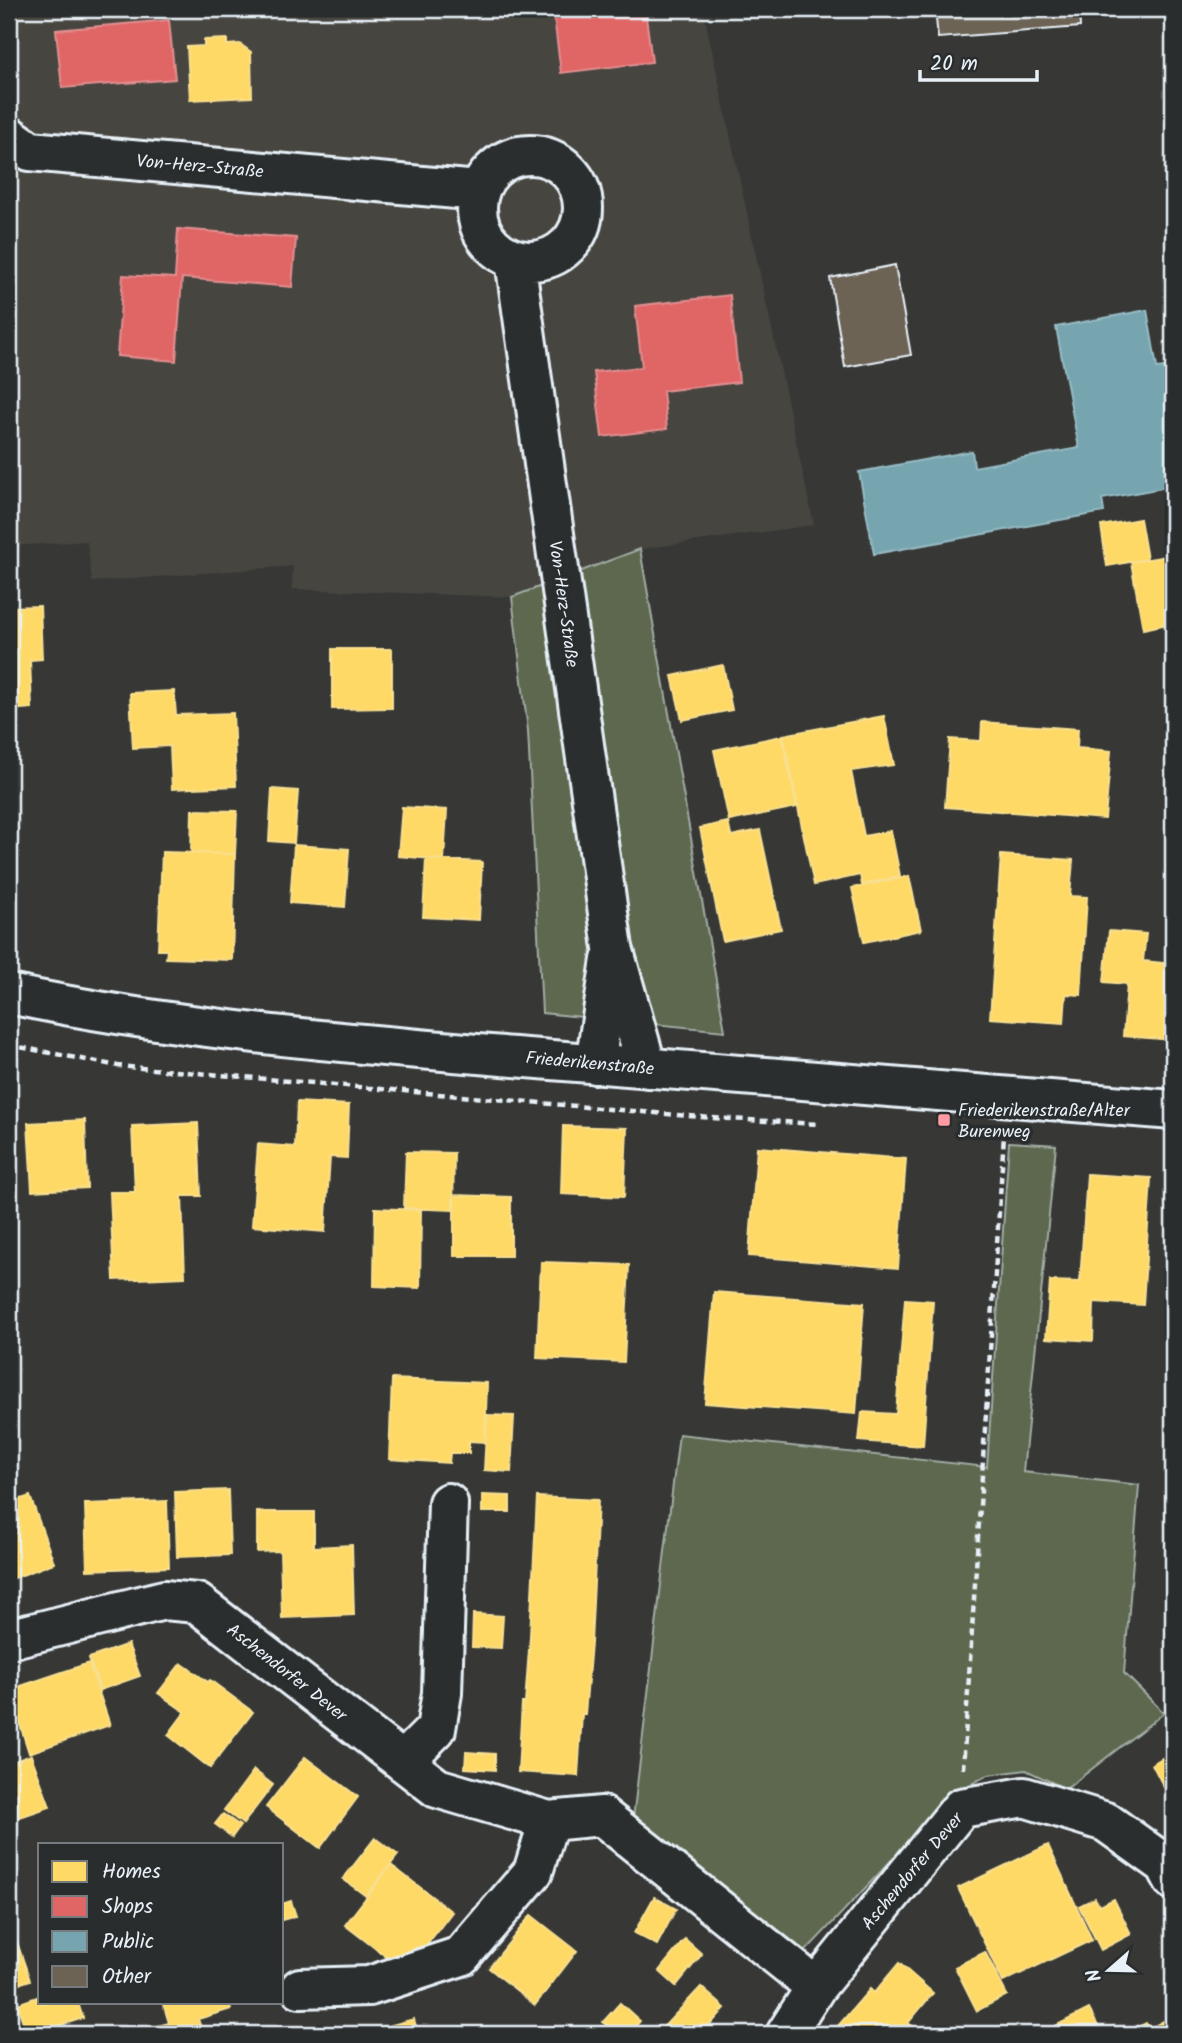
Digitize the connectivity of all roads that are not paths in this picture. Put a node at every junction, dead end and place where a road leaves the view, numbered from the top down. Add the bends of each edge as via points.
1 (9, 136) edge
2 (479, 191) junction
3 (515, 260) junction
4 (613, 948) junction
5 (9, 995) edge
6 (595, 1064) junction
7 (647, 1068) junction
8 (1173, 1110) edge
9 (448, 1503) dead end
10 (9, 1639) edge
11 (403, 1762) junction
12 (550, 1821) junction
13 (1173, 1880) edge
14 (816, 1987) junction
15 (300, 1989) dead end
16 (786, 2034) edge

1 - 2 street, Von-Herz-Straße via 30,151
2 - 3 street via 479,225 500,253
2 - 3 street via 501,163 535,154 552,159 578,184 583,201 576,236 550,258
3 - 4 street, Von-Herz-Straße
4 - 6 street
4 - 7 street
5 - 6 street, Friederikenstraße via 202,1028
6 - 7 street, Friederikenstraße
7 - 8 street, Friederikenstraße
9 - 11 street via 442,1693 436,1728
10 - 11 street, Aschendorfer Dever via 164,1600 197,1603
11 - 12 street, Aschendorfer Dever via 437,1788
12 - 14 street, Aschendorfer Dever via 602,1816
12 - 15 street via 533,1872 461,1956 369,1986
13 - 14 street, Aschendorfer Dever via 1166,1865 1106,1822 1024,1797 961,1808
14 - 16 street, Aschendorfer Dever

